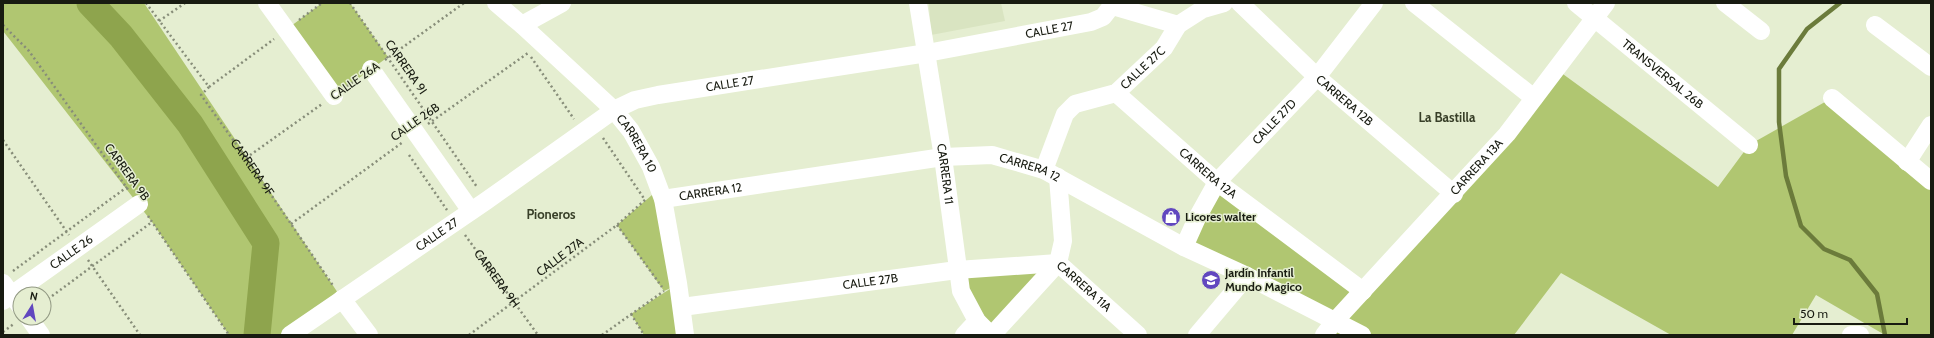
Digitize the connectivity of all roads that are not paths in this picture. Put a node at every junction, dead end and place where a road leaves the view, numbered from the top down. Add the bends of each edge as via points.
1 (267, 3) edge
2 (496, 3) edge
3 (562, 3) edge
4 (918, 3) edge
5 (1224, 3) edge
6 (1240, 3) edge
7 (1374, 3) edge
8 (1414, 3) edge
9 (1576, 3) edge
10 (1606, 3) edge
11 (1725, 3) edge
12 (1113, 4) edge
13 (1595, 18) junction
14 (522, 25) junction
15 (1178, 25) junction
16 (1875, 25) dead end
17 (1761, 31) dead end
18 (927, 53) junction
19 (1931, 67) edge
20 (371, 69) road end
21 (1317, 77) junction
22 (1116, 93) junction
23 (334, 96) road end
24 (1534, 98) junction
25 (1832, 98) dead end
26 (614, 110) junction
27 (1931, 125) edge
28 (1749, 145) dead end
29 (943, 158) junction
30 (1907, 162) junction
31 (1051, 174) junction
32 (1931, 181) edge
33 (1217, 182) junction
34 (661, 194) junction
35 (1454, 194) junction
36 (139, 204) road end
37 (471, 211) junction
38 (1184, 247) junction
39 (1058, 263) junction
40 (957, 270) junction
41 (1246, 276) junction
42 (31, 286) edge
43 (1363, 291) junction
44 (342, 299) junction
45 (682, 307) junction
46 (977, 321) junction
47 (34, 326) edge
48 (1329, 328) edge
49 (41, 335) edge
50 (290, 335) edge
51 (369, 335) edge
52 (685, 335) edge
53 (964, 335) edge
54 (992, 335) edge
55 (1138, 335) edge
56 (1197, 335) edge
57 (1362, 335) edge
58 (1851, 335) edge
59 (1860, 335) edge

1 - 23 street
2 - 14 street, CARRERA 10
3 - 14 street
4 - 18 street, CARRERA 11
5 - 15 street via 1203,9
6 - 21 street, CARRERA 12B
7 - 21 street, CALLE 27D
8 - 24 street
9 - 13 street, TRANSVERSAL 26B
10 - 13 street, CARRERA 13A
11 - 17 street
12 - 15 street, CALLE 27
12 - 18 street, CALLE 27 via 1103,17 1091,22
13 - 24 street, CARRERA 13A
13 - 28 street, TRANSVERSAL 26B
14 - 26 street, CARRERA 10
15 - 22 street, CALLE 27C via 1164,48
16 - 19 street
18 - 26 street, CALLE 27 via 658,94
18 - 29 street, CARRERA 11
20 - 37 street
21 - 33 street, CALLE 27D
21 - 35 street, CARRERA 12B
22 - 31 street, CALLE 27C via 1075,104 1064,114
22 - 33 street, CARRERA 12A
24 - 35 street, CARRERA 13A via 1507,134
25 - 30 street
26 - 34 street, CARRERA 10 via 634,137 651,167
26 - 37 street, CALLE 27
27 - 30 street
29 - 31 street, CARRERA 12 via 992,155
29 - 34 street, CARRERA 12
29 - 40 street, CARRERA 11
30 - 32 street
31 - 38 street, CARRERA 12
31 - 39 street, CARRERA 11A via 1063,241
33 - 38 street, CALLE 27D
33 - 43 street, CARRERA 12A
34 - 45 street, CARRERA 10 via 671,287
35 - 43 street, CARRERA 13A
36 - 42 street, CALLE 26
37 - 44 street, CALLE 27
38 - 41 street, CARRERA 12
39 - 40 street, CALLE 27B
39 - 54 street
39 - 55 street, CARRERA 11A
40 - 45 street, CALLE 27B
40 - 46 street, CARRERA 11 via 961,291
41 - 48 street, CARRERA 12
41 - 56 street
43 - 48 street, CARRERA 13A
44 - 50 street, CALLE 27
44 - 51 street
45 - 52 street, CARRERA 10
46 - 53 street
46 - 54 street, CARRERA 11
47 - 49 street
48 - 57 street, CARRERA 12
58 - 59 street

